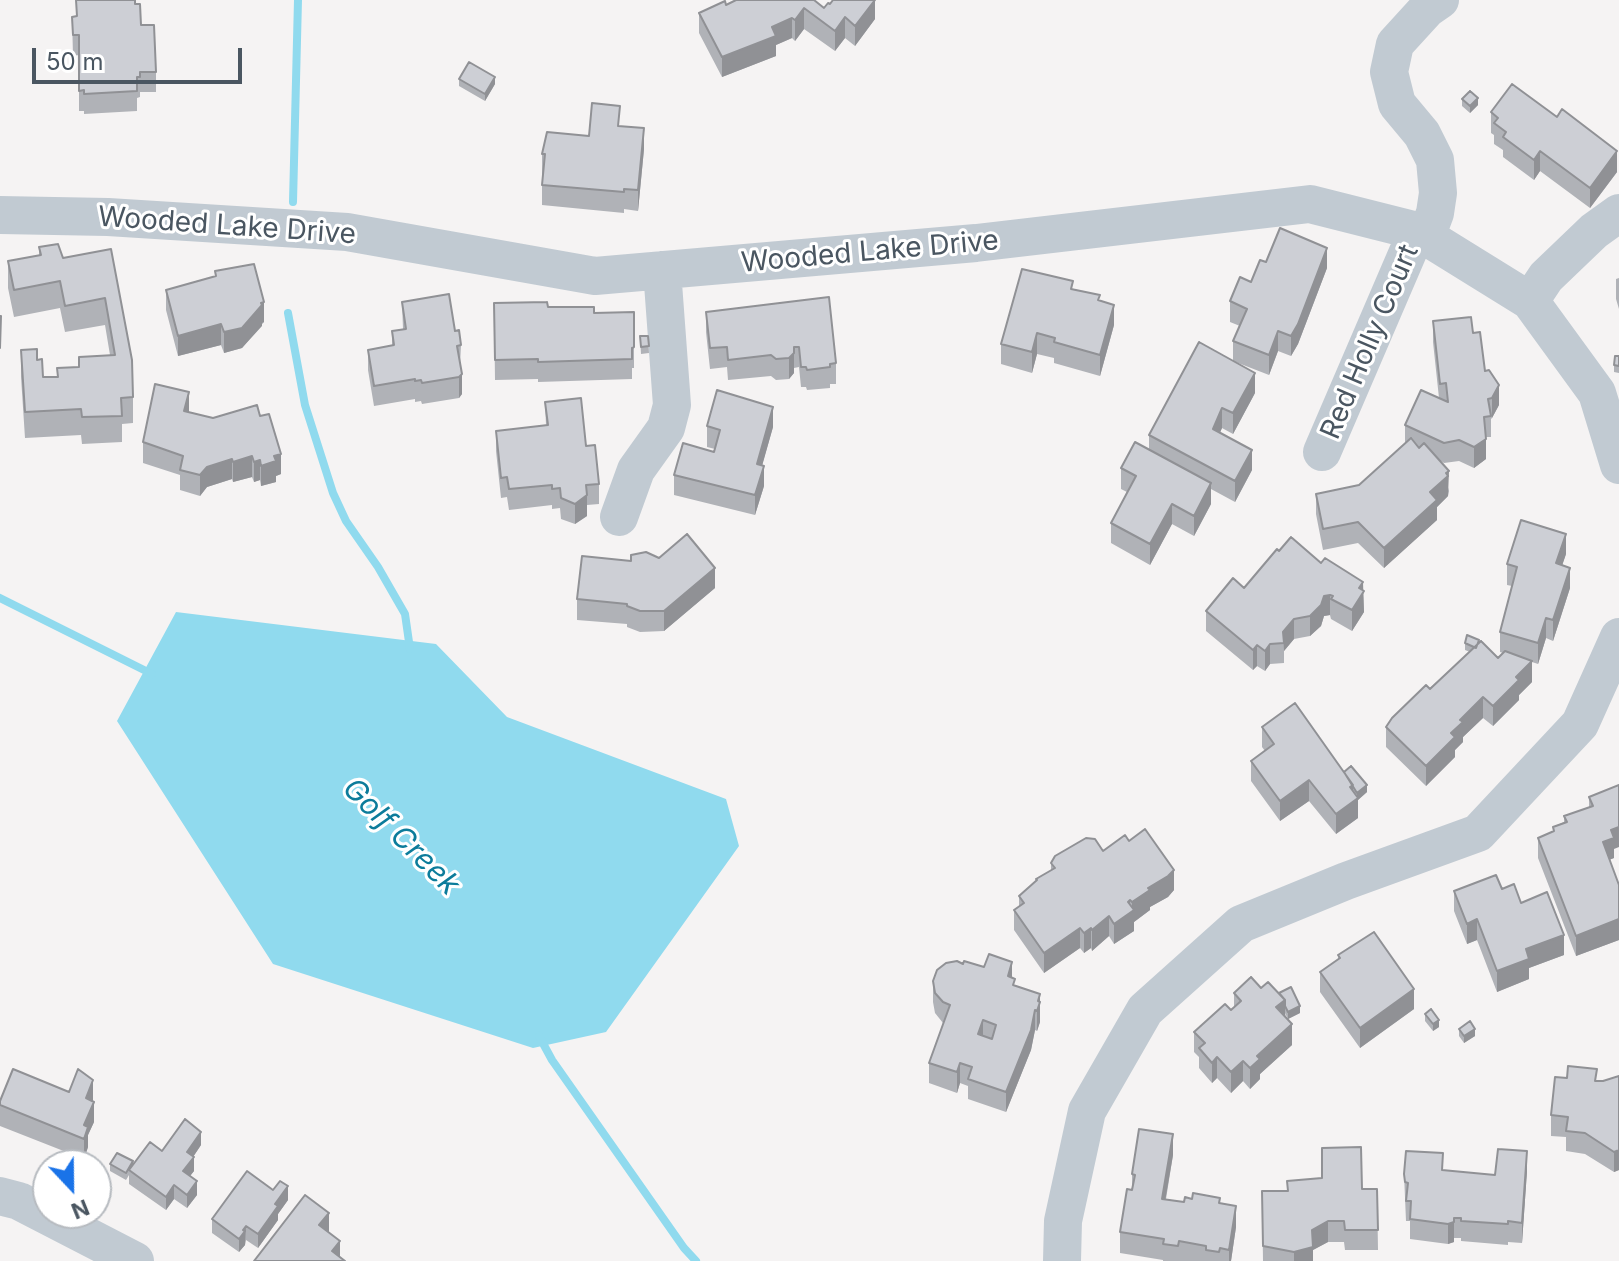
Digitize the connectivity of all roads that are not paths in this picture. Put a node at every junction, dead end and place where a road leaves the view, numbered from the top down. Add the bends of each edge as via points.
1 (1440, 0) edge
2 (1619, 213) edge
3 (0, 215) edge
4 (1422, 234) junction
5 (662, 270) junction
6 (1530, 301) junction
7 (1322, 452) dead end
8 (1619, 465) edge
9 (619, 517) dead end
10 (1615, 662) edge
11 (0, 1196) edge
12 (112, 1255) edge
13 (1062, 1261) edge

1 - 4 street, Red Holly Court via 1395,44 1389,72 1397,104 1435,160 1435,213
2 - 6 street via 1546,277
3 - 5 street, Wooded Lake Drive via 347,232 595,276
4 - 5 street, Wooded Lake Drive via 1310,204 976,243
4 - 6 street, Wooded Lake Drive
4 - 7 street, Red Holly Court
5 - 9 street via 672,405 666,428 636,470
6 - 8 street, Wooded Lake Drive via 1597,393
10 - 13 street via 1580,724 1478,833 1241,924 1145,1010 1087,1111 1063,1221
11 - 12 street via 19,1201

